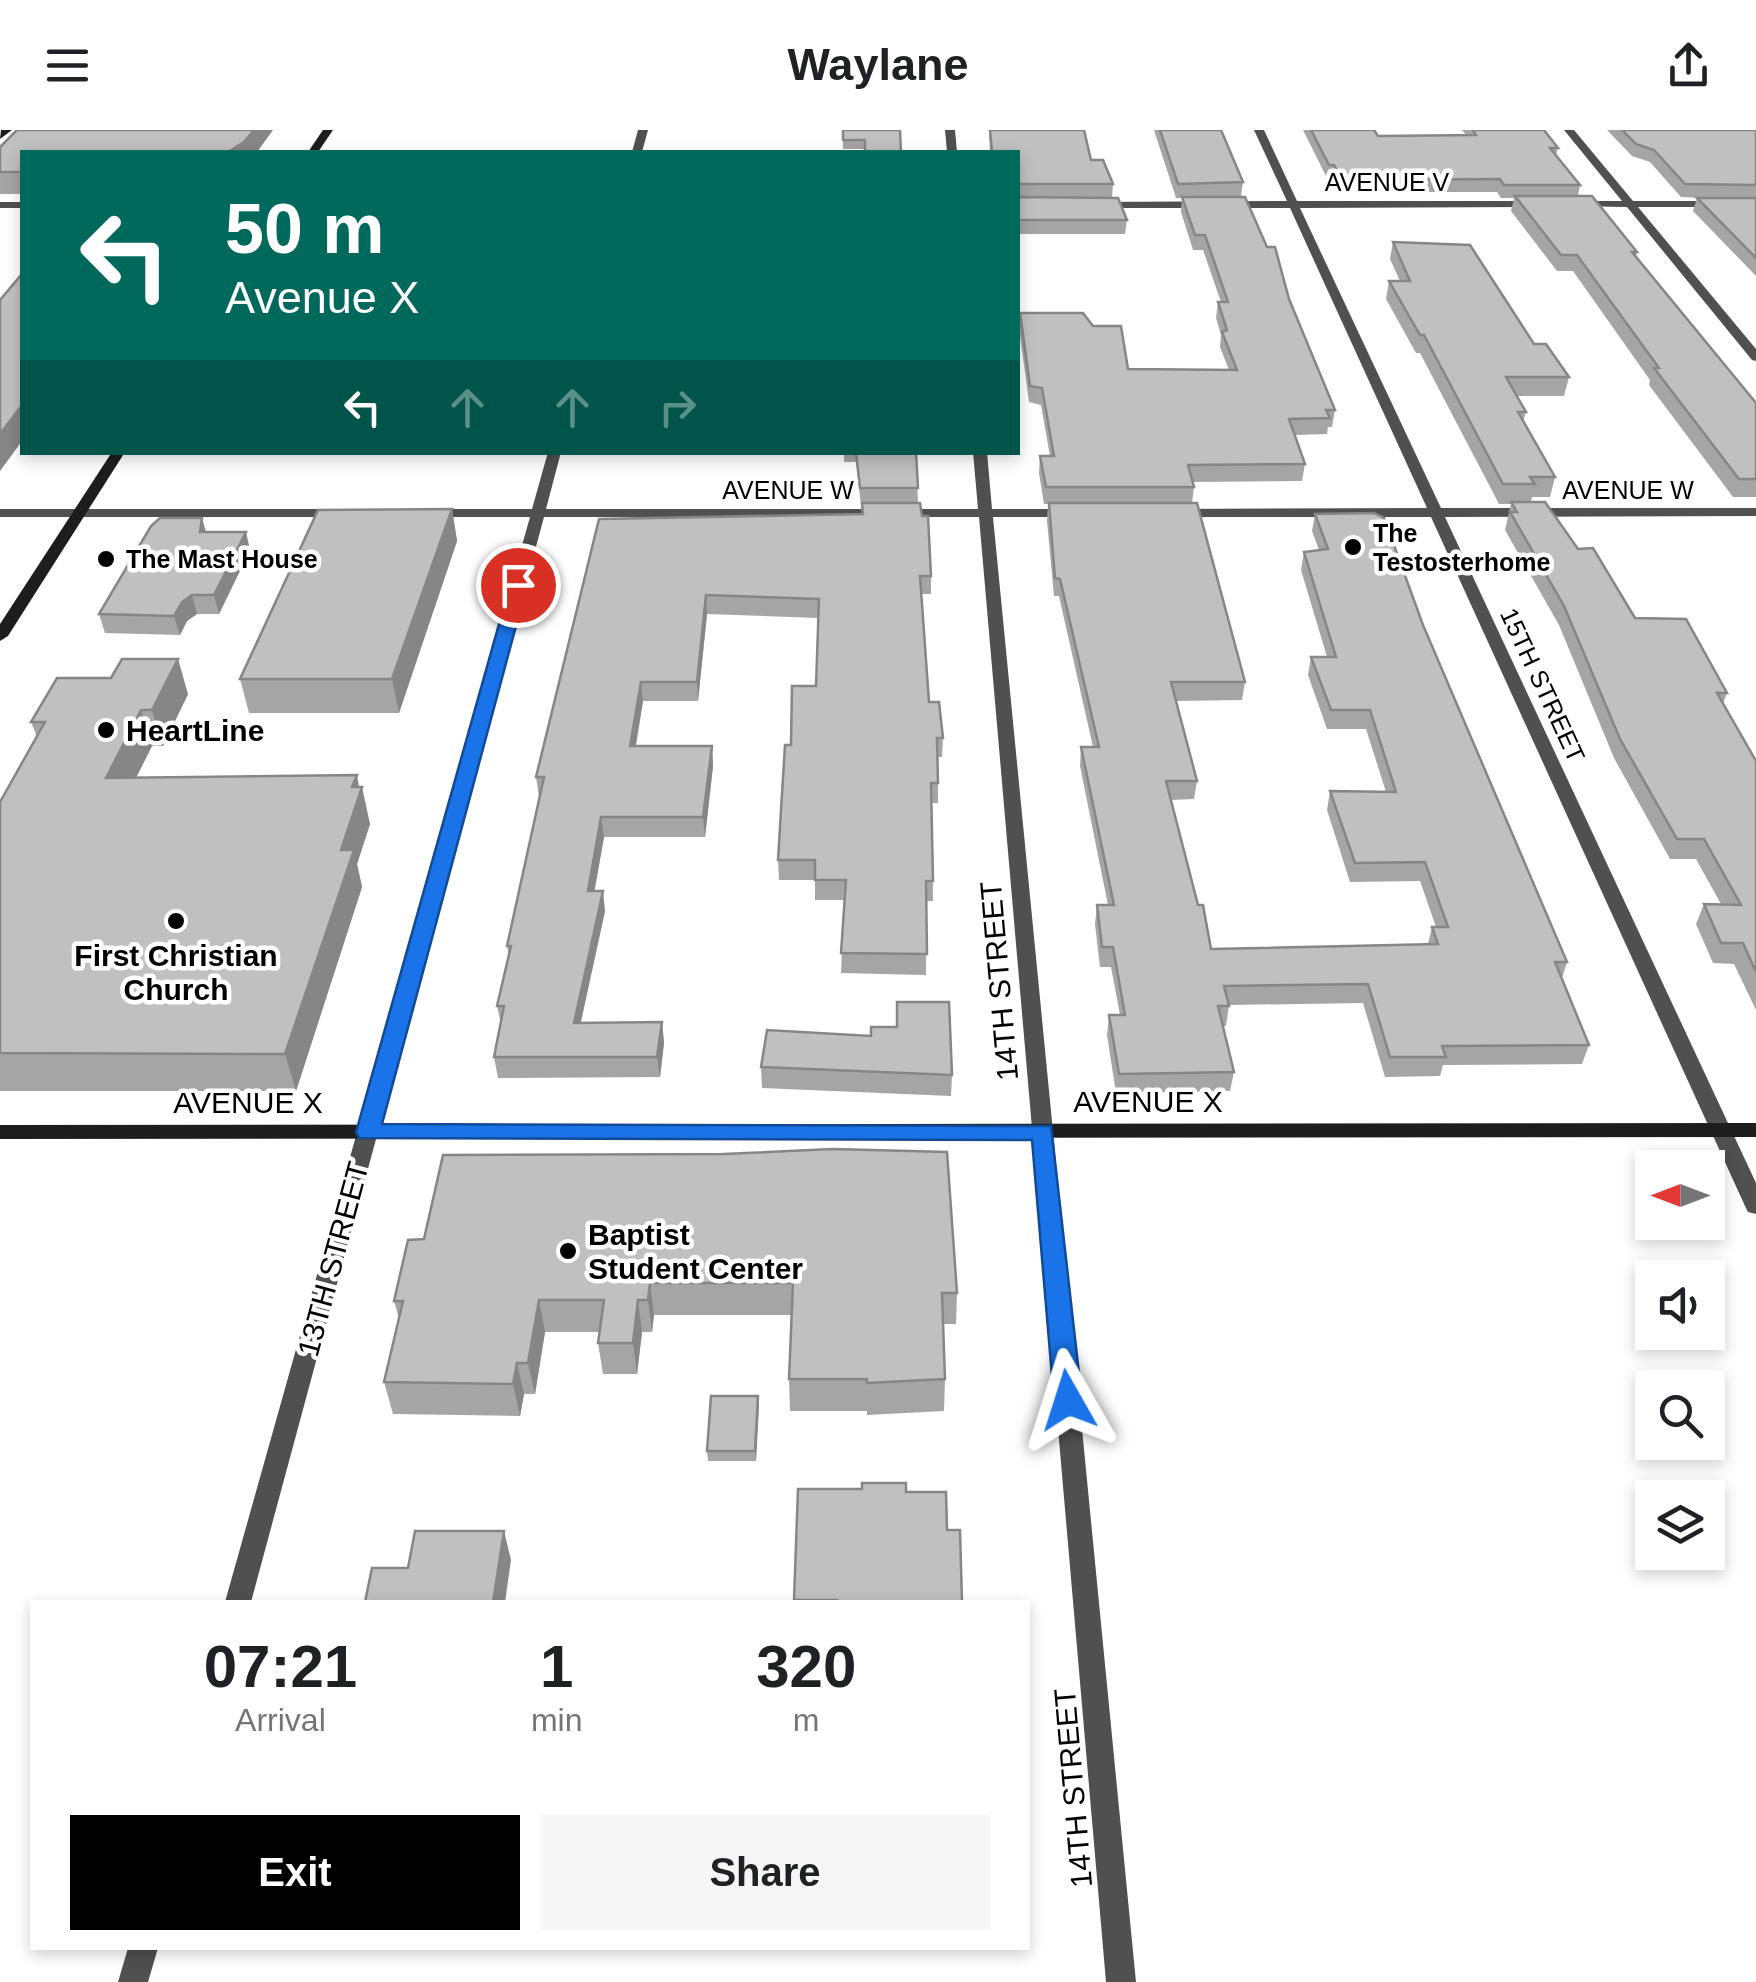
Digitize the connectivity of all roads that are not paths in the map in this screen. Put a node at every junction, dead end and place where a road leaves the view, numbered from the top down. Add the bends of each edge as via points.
1 (6, 130) edge
2 (1259, 130) edge
3 (1569, 130) edge
4 (0, 136) edge
5 (1293, 204) junction
6 (1630, 204) junction
7 (1756, 204) edge
8 (1088, 205) edge
9 (1756, 357) edge
10 (117, 455) edge
11 (554, 455) edge
12 (980, 455) edge
13 (1435, 512) junction
14 (1756, 512) edge
15 (361, 513) edge
16 (400, 513) edge
17 (538, 513) junction
18 (986, 513) junction
19 (1097, 513) edge
20 (1153, 513) edge
21 (0, 514) edge
22 (80, 514) junction
23 (0, 636) edge
24 (1721, 1130) junction
25 (1756, 1130) edge
26 (0, 1132) edge
27 (368, 1132) junction
28 (1043, 1132) junction
29 (1756, 1206) edge
30 (239, 1600) edge
31 (142, 1950) edge
32 (134, 1982) edge
33 (1121, 1982) edge

1 - 4 street
2 - 5 street, 15TH STREET
3 - 6 street
5 - 6 street, AVENUE V
5 - 8 street, AVENUE V
5 - 13 street, 15TH STREET
6 - 7 street, AVENUE V
6 - 9 street
10 - 22 street
11 - 17 street, 13TH STREET
12 - 18 street, 14TH STREET
13 - 14 street, AVENUE W
13 - 20 street, AVENUE W
13 - 24 street, 15TH STREET
15 - 22 street
16 - 17 street, AVENUE W
17 - 18 street, AVENUE W
17 - 27 street, 13TH STREET
18 - 19 street, AVENUE W
18 - 28 street, 14TH STREET
21 - 22 street
22 - 23 street
24 - 25 street, AVENUE X
24 - 28 street, AVENUE X
24 - 29 street, 15TH STREET
26 - 27 street, AVENUE X
27 - 28 street, AVENUE X
27 - 30 street, 13TH STREET
28 - 33 street, 14TH STREET
31 - 32 street

